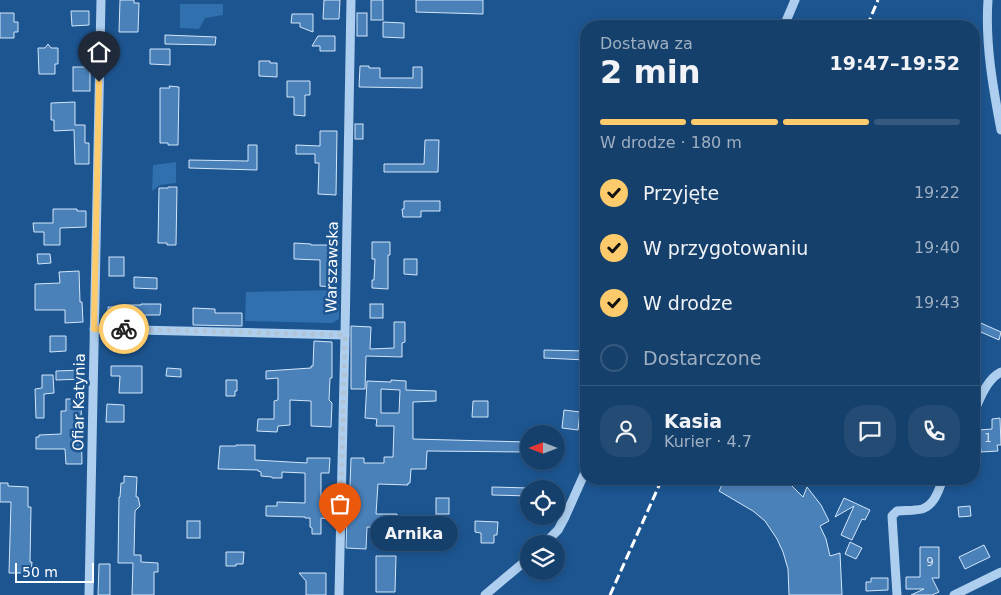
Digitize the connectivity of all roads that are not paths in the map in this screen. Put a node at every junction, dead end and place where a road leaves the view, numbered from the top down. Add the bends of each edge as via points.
1 (101, 0) edge
2 (351, 0) edge
3 (796, 0) edge
4 (988, 0) edge
5 (787, 20) edge
6 (1001, 130) edge
7 (94, 329) junction
8 (345, 335) junction
9 (1001, 372) edge
10 (980, 399) edge
11 (580, 484) edge
12 (940, 485) edge
13 (553, 535) edge
14 (520, 566) edge
15 (1001, 572) edge
16 (89, 595) edge
17 (338, 595) edge
18 (485, 595) edge
19 (897, 595) edge
20 (954, 595) edge

1 - 7 street, Ofiar Katynia
2 - 8 street, Warszawska
3 - 5 street
4 - 6 street via 990,59
7 - 8 street
7 - 16 street, Ofiar Katynia
8 - 17 street, Warszawska
9 - 10 street via 992,378
11 - 13 street via 566,518
12 - 19 street via 928,506 897,511 892,516
14 - 18 street
15 - 20 street

